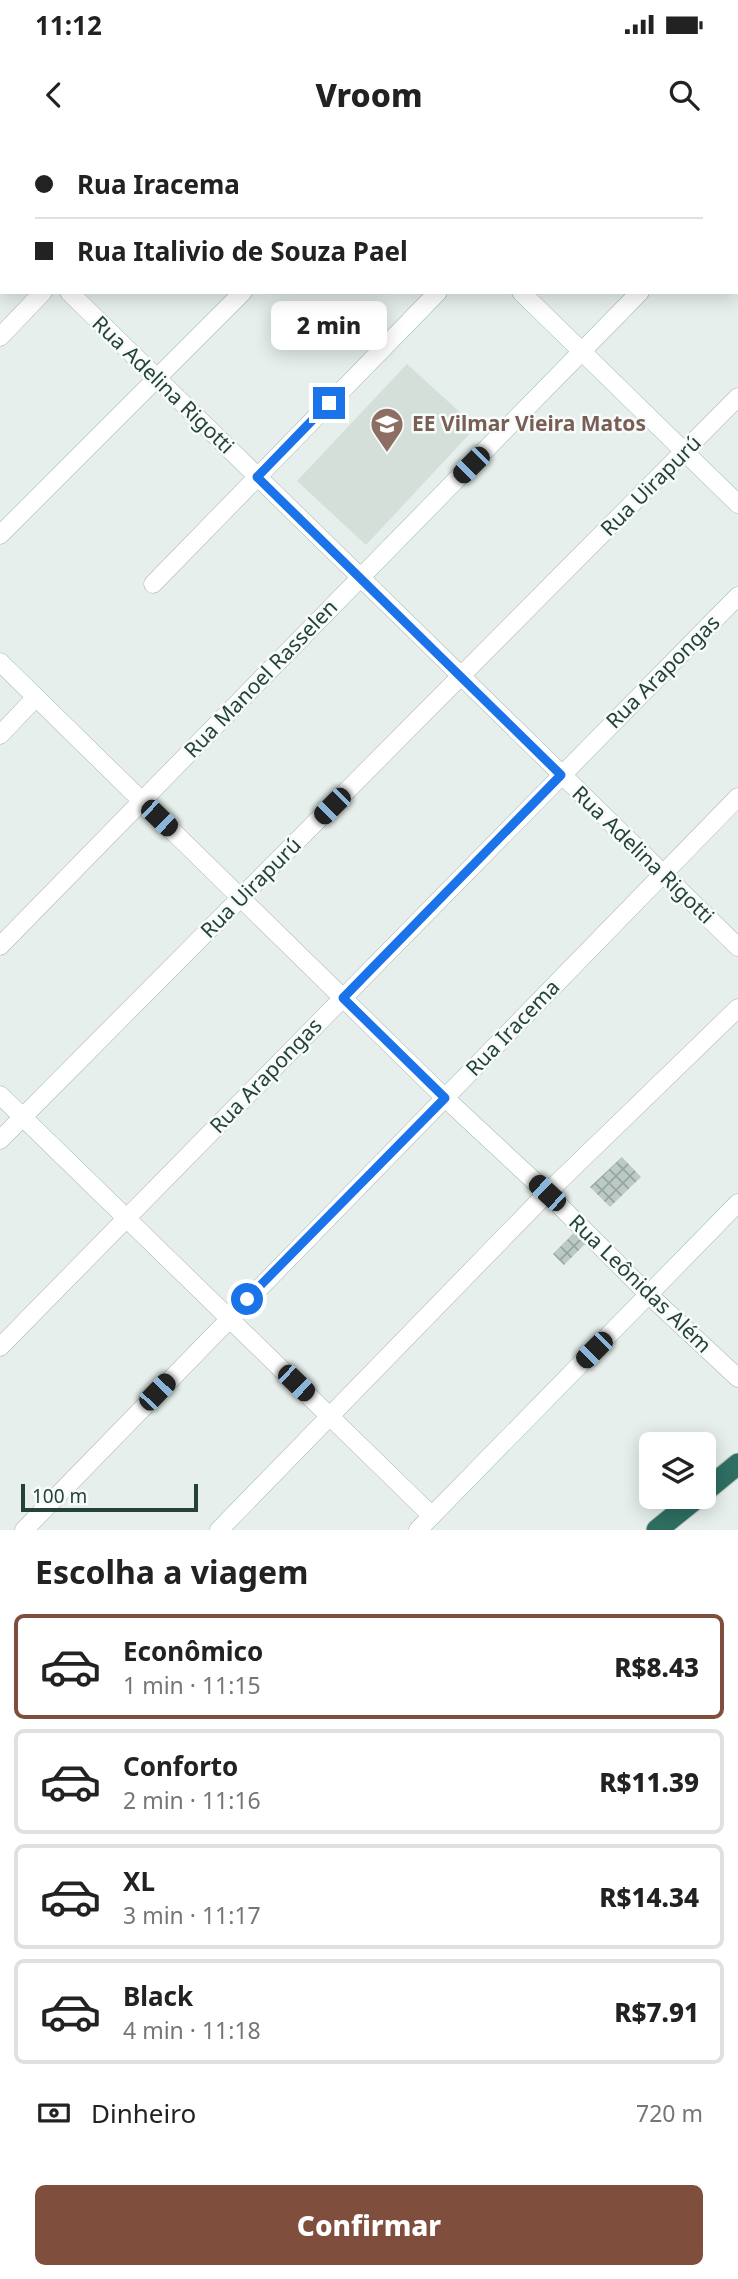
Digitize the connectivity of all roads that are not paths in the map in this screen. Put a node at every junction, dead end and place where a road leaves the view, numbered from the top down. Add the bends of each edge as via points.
1 (41, 294) edge
2 (71, 294) edge
3 (241, 294) edge
4 (436, 294) edge
5 (523, 294) edge
6 (638, 294) edge
7 (0, 337) edge
8 (582, 352) junction
9 (158, 380) junction
10 (738, 397) edge
11 (685, 452) junction
12 (257, 477) junction
13 (738, 504) edge
14 (0, 535) edge
15 (360, 578) junction
16 (153, 584) dead end
17 (738, 596) edge
18 (0, 662) edge
19 (461, 677) junction
20 (36, 697) junction
21 (0, 736) edge
22 (561, 775) junction
23 (738, 797) edge
24 (141, 801) junction
25 (663, 874) junction
26 (241, 898) junction
27 (0, 946) edge
28 (738, 947) edge
29 (343, 998) junction
30 (738, 1007) edge
31 (0, 1095) edge
32 (445, 1098) junction
33 (22, 1117) junction
34 (0, 1140) edge
35 (547, 1193) junction
36 (738, 1203) edge
37 (127, 1217) junction
38 (649, 1295) junction
39 (229, 1317) junction
40 (0, 1347) edge
41 (737, 1375) edge
42 (330, 1416) junction
43 (738, 1464) edge
44 (716, 1482) edge
45 (683, 1509) edge
46 (432, 1516) junction
47 (24, 1530) edge
48 (219, 1530) edge
49 (418, 1530) edge
50 (657, 1530) edge

1 - 7 street
2 - 9 street, Rua Adelina Rigotti
3 - 9 street
4 - 12 street
5 - 8 street
6 - 8 street, Rua Manoel Rasselen
8 - 11 street
8 - 15 street, Rua Manoel Rasselen
9 - 12 street, Rua Adelina Rigotti
9 - 14 street
10 - 11 street, Rua Uirapurú
11 - 13 street
11 - 19 street, Rua Uirapurú
12 - 15 street, Rua Adelina Rigotti
12 - 16 street
15 - 19 street, Rua Adelina Rigotti
15 - 24 street, Rua Manoel Rasselen
17 - 22 street, Rua Arapongas
18 - 20 street, Rua Leônidas Além
19 - 22 street, Rua Adelina Rigotti
19 - 26 street, Rua Uirapurú
20 - 21 street
20 - 24 street, Rua Leônidas Além
22 - 25 street, Rua Adelina Rigotti
22 - 29 street, Rua Arapongas
23 - 25 street, Rua Iracema
24 - 26 street, Rua Leônidas Além
24 - 27 street, Rua Manoel Rasselen
25 - 28 street, Rua Adelina Rigotti
25 - 32 street, Rua Iracema
26 - 29 street, Rua Leônidas Além
26 - 33 street, Rua Uirapurú
29 - 32 street, Rua Leônidas Além
29 - 37 street, Rua Arapongas
30 - 35 street
31 - 33 street
32 - 35 street, Rua Leônidas Além
32 - 39 street, Rua Iracema
33 - 34 street, Rua Uirapurú
33 - 37 street
35 - 38 street, Rua Leônidas Além
35 - 42 street
36 - 38 street
37 - 39 street
37 - 40 street, Rua Arapongas
38 - 41 street, Rua Leônidas Além
38 - 46 street
39 - 42 street
39 - 47 street, Rua Iracema
42 - 46 street
42 - 48 street
43 - 44 highway
45 - 50 highway
46 - 49 street

